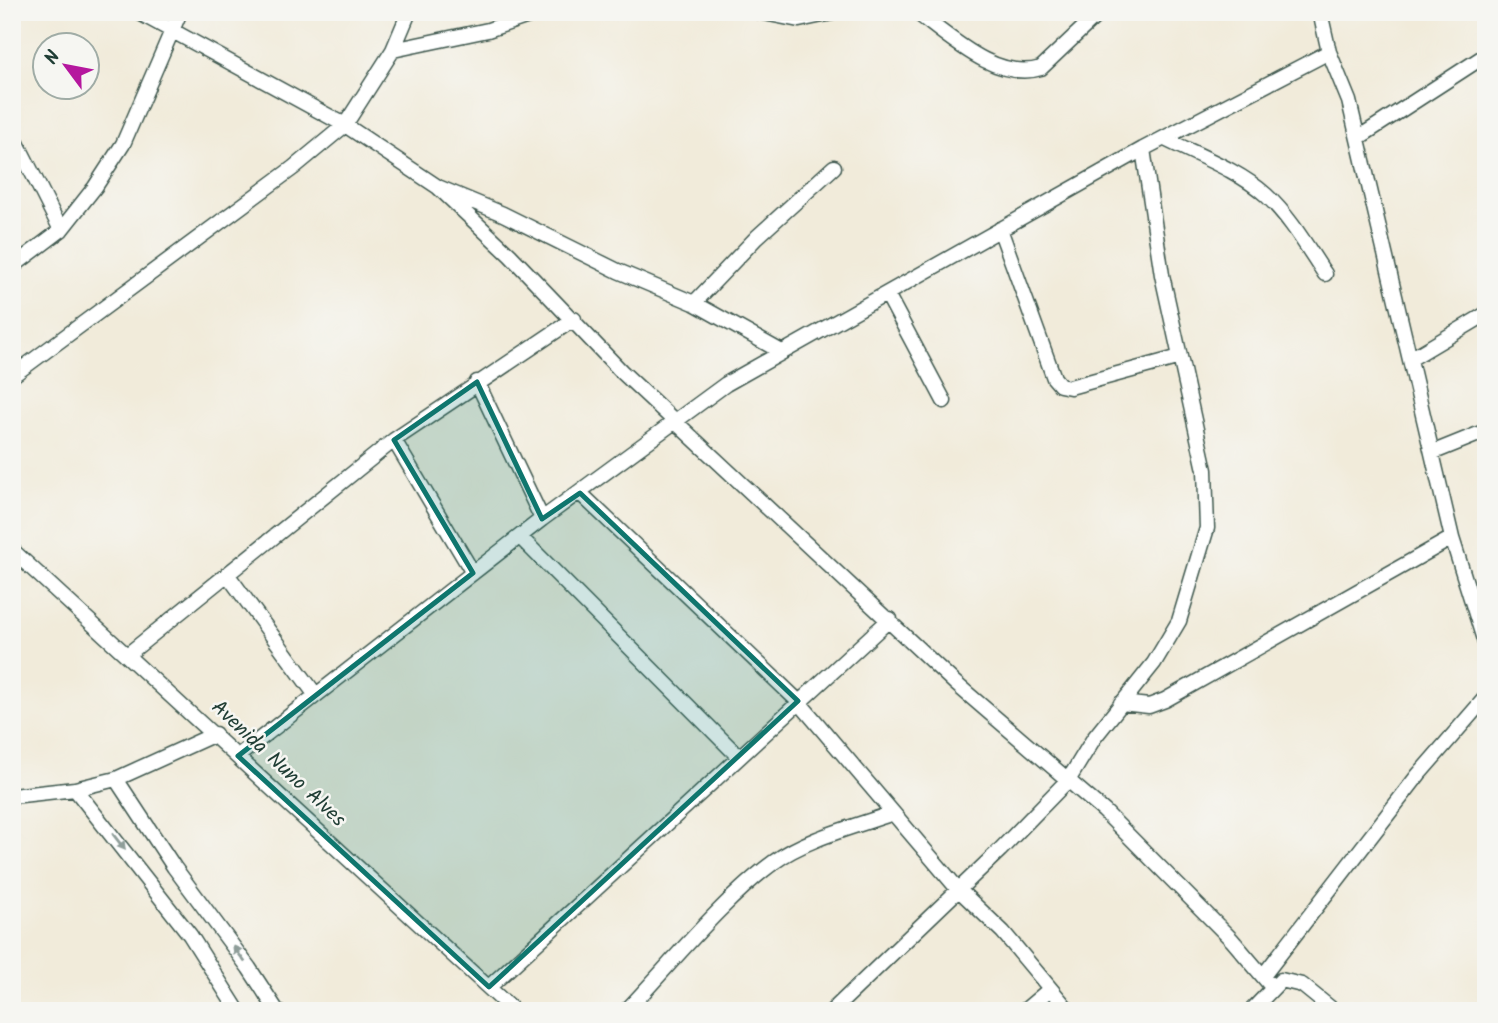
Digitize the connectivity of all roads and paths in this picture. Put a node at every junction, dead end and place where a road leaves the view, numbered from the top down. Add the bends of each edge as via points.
1 (138, 12) edge
2 (180, 12) edge
3 (409, 12) edge
4 (540, 12) edge
5 (759, 12) edge
6 (837, 12) edge
7 (916, 12) edge
8 (1100, 12) edge
9 (1320, 12) edge
10 (173, 32) junction
11 (393, 50) junction
12 (1329, 52) junction
13 (1486, 55) edge
14 (345, 125) junction
15 (12, 134) edge
16 (1358, 138) junction
17 (1165, 139) junction
18 (1143, 149) junction
19 (834, 167) dead end
20 (438, 187) junction
21 (1000, 229) junction
22 (61, 230) junction
23 (12, 267) edge
24 (1325, 274) dead end
25 (887, 295) junction
26 (694, 303) junction
27 (1486, 314) edge
28 (574, 319) junction
29 (780, 351) junction
30 (1181, 356) junction
31 (1412, 358) junction
32 (12, 376) edge
33 (477, 382) junction
34 (944, 401) dead end
35 (676, 421) junction
36 (1486, 431) edge
37 (394, 440) junction
38 (1434, 452) junction
39 (580, 493) junction
40 (542, 519) junction
41 (520, 537) junction
42 (1452, 538) junction
43 (12, 550) edge
44 (473, 573) junction
45 (227, 574) junction
46 (890, 619) junction
47 (1486, 646) edge
48 (127, 655) junction
49 (315, 694) junction
50 (1486, 697) edge
51 (798, 701) junction
52 (1121, 704) junction
53 (215, 734) junction
54 (238, 756) junction
55 (738, 757) junction
56 (116, 779) junction
57 (1069, 779) junction
58 (75, 789) junction
59 (12, 796) edge
60 (893, 813) junction
61 (957, 888) junction
62 (1268, 981) junction
63 (489, 987) junction
64 (1050, 989) junction
65 (238, 1011) edge
66 (277, 1011) edge
67 (514, 1011) edge
68 (626, 1011) edge
69 (832, 1011) edge
70 (1024, 1011) edge
71 (1069, 1011) edge
72 (1251, 1011) edge
73 (1334, 1011) edge

1 - 10 street
2 - 10 street
3 - 11 street
4 - 11 street via 488,30
5 - 6 street via 799,20
7 - 8 street via 994,65 1029,72 1041,68
9 - 12 street
10 - 14 street
10 - 22 street via 123,144
11 - 14 street
12 - 16 street
12 - 17 street
13 - 16 street
14 - 20 street
14 - 32 street
15 - 22 street
16 - 31 street
17 - 18 street
17 - 24 street via 1239,176 1266,195
18 - 21 street
18 - 30 street via 1162,275
19 - 26 street
20 - 26 street
20 - 28 street
21 - 25 street
21 - 30 street via 1060,385 1070,387
22 - 23 street
25 - 29 street
25 - 34 street
26 - 29 street
27 - 31 street
28 - 33 street
28 - 35 street via 621,371
29 - 35 street
30 - 52 street via 1205,470 1207,528 1179,621 1154,663
31 - 38 street
33 - 37 street
33 - 40 street
35 - 39 street
35 - 46 street
36 - 38 street
37 - 44 street
37 - 45 street
38 - 42 street
39 - 40 street
39 - 51 street
40 - 41 street
41 - 44 street
41 - 55 street
42 - 47 street
42 - 52 street via 1165,700 1149,706
43 - 48 street, Avenida Nuno Alves
44 - 49 street
45 - 48 street
45 - 49 street
46 - 51 street
46 - 57 street via 955,683
48 - 53 street, Avenida Nuno Alves
49 - 54 street
50 - 62 street via 1419,774
51 - 55 street
51 - 60 street
52 - 57 street
53 - 54 street, Avenida Nuno Alves
53 - 56 street
54 - 63 street, Avenida Nuno Alves
55 - 63 street
56 - 58 street
66 -> 56 street
57 - 61 street
57 - 62 street via 1223,930
58 - 59 street
58 -> 65 street via 190,935
60 - 61 street
60 - 68 street via 775,861 743,888
61 - 64 street via 1003,932
61 - 69 street
62 - 72 street
62 - 73 street via 1290,980
63 - 67 street, Avenida Nuno Alves
64 - 70 street
64 - 71 street

